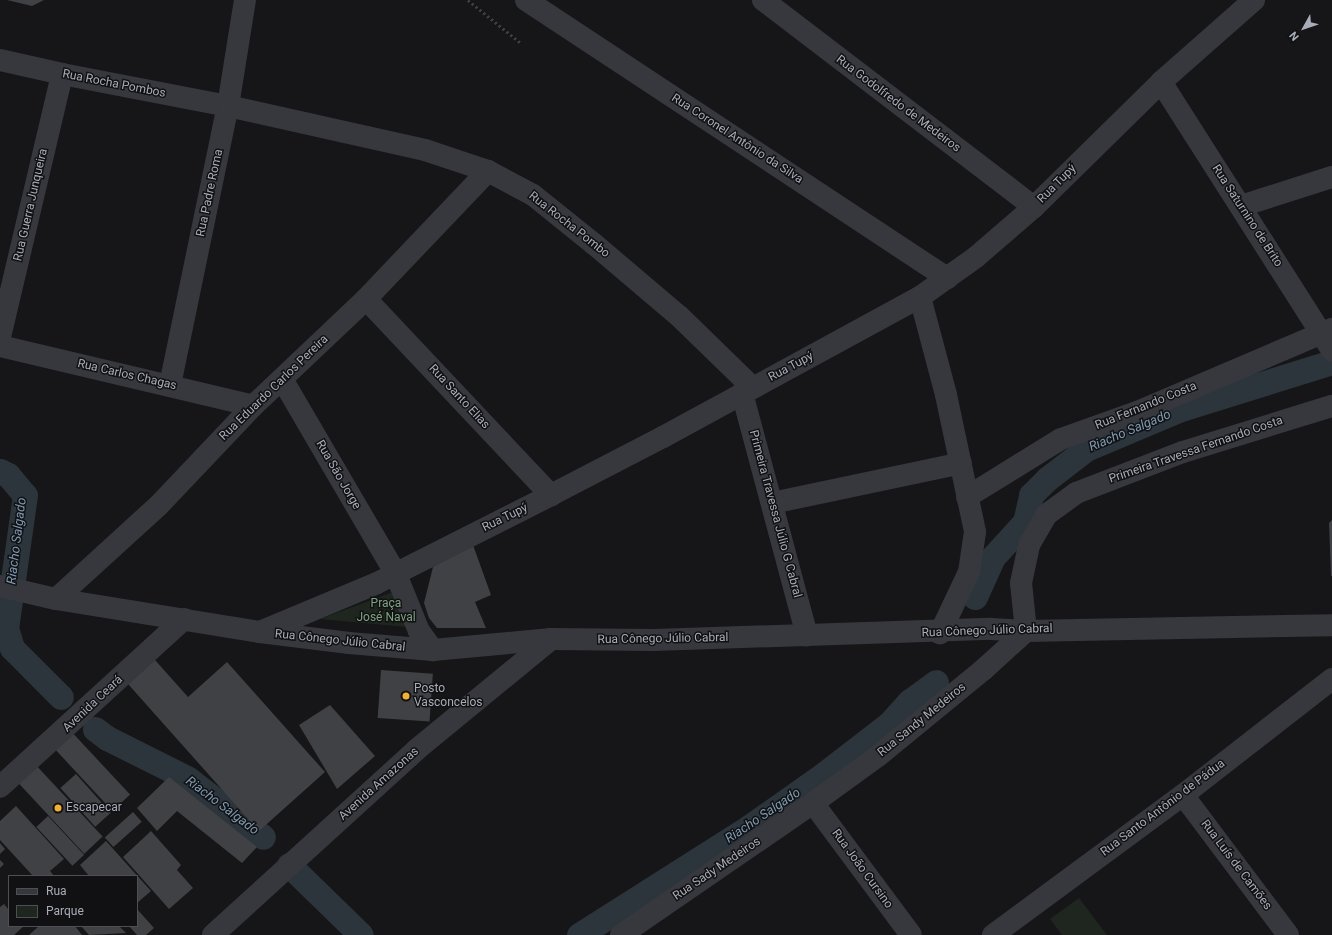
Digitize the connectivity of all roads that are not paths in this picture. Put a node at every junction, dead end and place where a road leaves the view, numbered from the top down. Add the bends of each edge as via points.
1 (246, 0) edge
2 (526, 0) edge
3 (762, 0) edge
4 (1254, 0) edge
5 (0, 60) edge
6 (62, 74) junction
7 (1161, 82) junction
8 (228, 106) junction
9 (488, 171) junction
10 (1332, 177) edge
11 (1241, 206) junction
12 (1034, 207) junction
13 (947, 278) junction
14 (920, 297) junction
15 (366, 299) junction
16 (0, 337) edge
17 (1327, 337) edge
18 (0, 346) edge
19 (282, 379) junction
20 (170, 385) junction
21 (747, 390) junction
22 (253, 406) junction
23 (1332, 406) edge
24 (960, 463) junction
25 (551, 495) junction
26 (967, 497) junction
27 (772, 503) junction
28 (395, 572) junction
29 (0, 586) edge
30 (56, 599) junction
31 (184, 619) junction
32 (1332, 625) edge
33 (1026, 631) junction
34 (260, 632) junction
35 (943, 633) junction
36 (807, 635) junction
37 (551, 639) junction
38 (433, 650) junction
39 (1332, 679) edge
40 (0, 787) edge
41 (1183, 795) junction
42 (814, 804) junction
43 (214, 935) edge
44 (621, 935) edge
45 (911, 935) edge
46 (992, 935) edge
47 (1288, 935) edge

1 - 8 street, Rua Padre Roma
2 - 13 street, Rua Coronel Antônio da Silva
3 - 12 street, Rua Godolfredo de Medeiros
4 - 7 street, Rua Tupý
5 - 6 street, Rua Rocha Pombos
6 - 8 street, Rua Rocha Pombos
6 - 16 street, Rua Guerra Junqueira
7 - 11 street, Rua Saturnino de Brito
7 - 12 street, Rua Tupý
8 - 9 street, Rua Rocha Pombo via 426,150
8 - 20 street, Rua Padre Roma
9 - 15 street, Rua Eduardo Carlos Pereira
9 - 21 street, Rua Rocha Pombo via 533,194 594,244 679,316
10 - 11 street
11 - 17 street, Rua Saturnino de Brito
12 - 13 street, Rua Tupý
13 - 14 street, Rua Tupý
14 - 21 street, Rua Tupý
14 - 24 street via 946,395
15 - 19 street, Rua Eduardo Carlos Pereira
15 - 25 street, Rua Santo Elias
17 - 26 street, Rua Fernando Costa via 1137,412 1061,439
18 - 20 street, Rua Carlos Chagas
19 - 22 street, Rua Eduardo Carlos Pereira
19 - 28 street, Rua São Jorge
20 - 22 street, Rua Carlos Chagas
21 - 25 street, Rua Tupý
21 - 27 street, Primeira Travessa Júlio G Cabral
22 - 30 street, Rua Eduardo Carlos Pereira via 159,505
23 - 33 street, Primeira Travessa Fernando Costa via 1183,452 1076,493 1046,515 1028,545 1021,583
24 - 26 street
24 - 27 street
25 - 28 street, Rua Tupý
26 - 35 street via 974,532 969,572
27 - 36 street, Primeira Travessa Júlio G Cabral
28 - 34 street, Rua Tupý via 377,583
28 - 38 street, Rua São Jorge via 419,630
29 - 30 street, Rua Cônego Júlio Cabral
30 - 31 street, Rua Cônego Júlio Cabral
31 - 34 street, Rua Cônego Júlio Cabral
31 - 40 street, Avenida Ceará
32 - 33 street, Rua Cônego Júlio Cabral
33 - 35 street, Rua Cônego Júlio Cabral via 991,629
33 - 42 street, Rua Sandy Medeiros via 972,680
34 - 38 street, Rua Cônego Júlio Cabral
35 - 36 street, Rua Cônego Júlio Cabral
36 - 37 street, Rua Cônego Júlio Cabral via 654,640
37 - 38 street, Rua Cônego Júlio Cabral
37 - 43 street, Avenida Amazonas via 416,750
39 - 41 street, Rua Santo Antônio de Pádua
41 - 46 street, Rua Santo Antônio de Pádua
41 - 47 street, Rua Luís de Camões
42 - 44 street, Rua Sady Medeiros
42 - 45 street, Rua João Cursino

